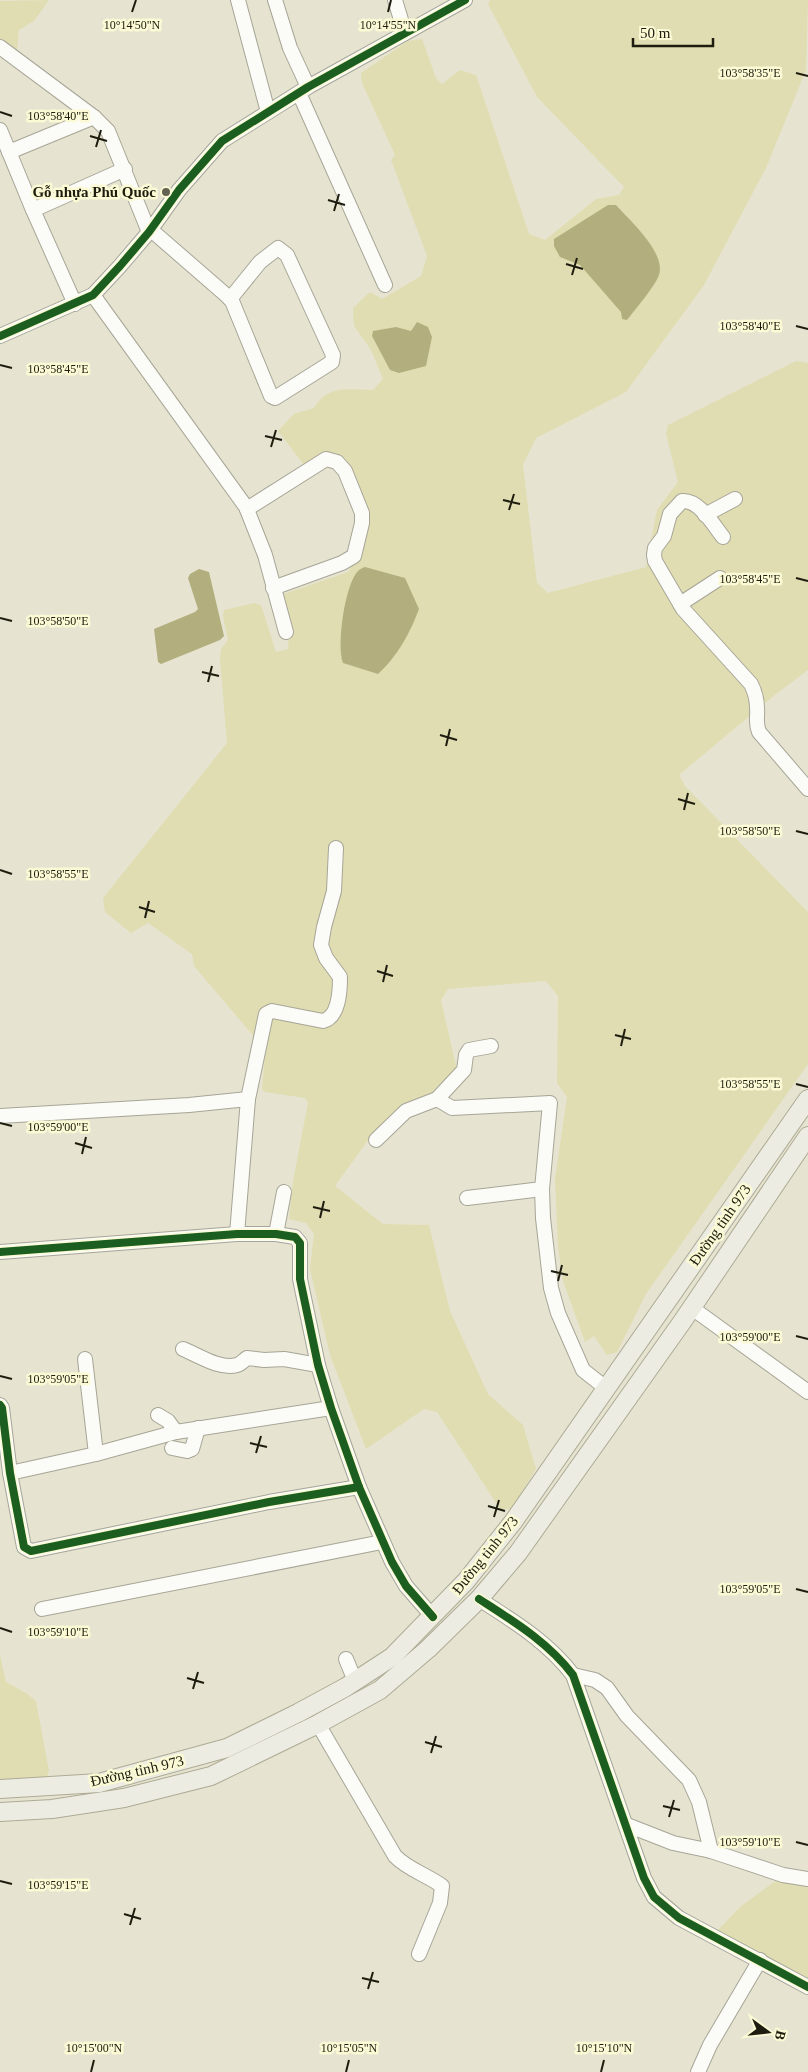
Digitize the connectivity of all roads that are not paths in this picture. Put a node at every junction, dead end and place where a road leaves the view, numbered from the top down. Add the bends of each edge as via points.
1 (238, 0) edge
2 (275, 0) edge
3 (395, 0) edge
4 (466, 0) edge
5 (405, 33) junction
6 (0, 47) edge
7 (303, 90) junction
8 (268, 112) junction
9 (94, 117) junction
10 (0, 130) edge
11 (9, 152) junction
12 (125, 169) junction
13 (33, 210) junction
14 (149, 230) junction
15 (385, 285) dead end
16 (93, 295) junction
17 (230, 299) junction
18 (75, 304) junction
19 (2, 332) edge
20 (735, 499) dead end
21 (247, 509) junction
22 (706, 515) junction
23 (723, 538) dead end
24 (720, 578) dead end
25 (273, 588) junction
26 (680, 604) junction
27 (286, 632) dead end
28 (808, 789) edge
29 (336, 848) dead end
30 (491, 1046) dead end
31 (248, 1098) junction
32 (437, 1099) junction
33 (808, 1099) edge
34 (0, 1116) edge
35 (808, 1136) edge
36 (376, 1140) dead end
37 (542, 1189) junction
38 (284, 1192) dead end
39 (466, 1198) dead end
40 (237, 1234) junction
41 (276, 1234) junction
42 (0, 1252) edge
43 (692, 1308) junction
44 (184, 1349) dead end
45 (85, 1359) dead end
46 (318, 1365) junction
47 (607, 1389) junction
48 (808, 1392) edge
49 (626, 1399) junction
50 (0, 1405) edge
51 (331, 1408) junction
52 (158, 1415) dead end
53 (198, 1428) junction
54 (176, 1432) junction
55 (172, 1448) dead end
56 (96, 1454) junction
57 (10, 1472) junction
58 (359, 1486) junction
59 (382, 1542) junction
60 (478, 1599) junction
61 (42, 1609) dead end
62 (433, 1617) junction
63 (346, 1659) dead end
64 (573, 1675) junction
65 (355, 1681) junction
66 (318, 1724) junction
67 (0, 1788) edge
68 (0, 1812) edge
69 (627, 1825) junction
70 (711, 1851) junction
71 (808, 1879) edge
72 (419, 1954) dead end
73 (760, 1960) junction
74 (808, 1987) edge
75 (698, 2072) edge

1 - 8 street
2 - 7 street
3 - 5 street
4 - 5 street
5 - 7 street
6 - 9 street
7 - 8 street
7 - 15 street
8 - 14 street via 222,141
9 - 11 street
9 - 12 street via 108,131
10 - 11 street
11 - 13 street
12 - 13 street
12 - 14 street
13 - 18 street
14 - 16 street
14 - 17 street
16 - 18 street
16 - 21 street
17 - 17 street via 278,248 287,255 333,355 332,362 275,398
18 - 19 street
20 - 22 street
21 - 25 street
21 - 25 street via 326,459 337,462 345,471 362,514 354,556
22 - 23 street
22 - 26 street via 689,501 682,501 670,514 664,536 656,548 655,560
24 - 26 street
25 - 27 street
26 - 28 street via 751,684 757,699 759,732
29 - 31 street via 334,891 321,945 340,977 336,1009 331,1018 323,1021 272,1011 266,1014
30 - 32 street via 468,1050 464,1070
31 - 34 street via 189,1105
31 - 40 street
32 - 36 street via 406,1111
32 - 37 street via 452,1108 550,1103
33 - 47 main road, Đường tỉnh 973
35 - 43 main road, Đường tỉnh 973
37 - 39 street
37 - 47 street via 546,1255 558,1313 583,1370
38 - 41 street
40 - 41 street
40 - 42 street
41 - 46 street via 291,1235 300,1243 300,1279
43 - 48 street
43 - 49 main road, Đường tỉnh 973
44 - 46 street via 217,1364 239,1365 247,1358 284,1359
45 - 56 street
46 - 51 street
47 - 49 main road
47 - 62 main road, Đường tỉnh 973 via 513,1522
49 - 60 main road, Đường tỉnh 973 via 518,1553
50 - 57 street
51 - 53 street
51 - 58 street
52 - 54 street via 168,1421
53 - 54 street
53 - 55 street via 192,1449
54 - 56 street
56 - 57 street
57 - 58 street via 24,1547 31,1551
58 - 59 street
59 - 61 street
59 - 62 street via 406,1586
60 - 64 street via 529,1632 550,1649
60 - 66 main road, Đường tỉnh 973 via 428,1649 380,1690
62 - 65 main road, Đường tỉnh 973 via 392,1657
63 - 65 street
64 - 69 street
64 - 70 street via 595,1680 607,1688 627,1716 689,1780 699,1802
65 - 67 main road, Đường tỉnh 973 via 227,1748 98,1783
66 - 68 main road, Đường tỉnh 973 via 211,1776 124,1798 52,1809
66 - 72 street via 395,1856 402,1864 431,1877 442,1886 440,1903
69 - 70 street via 673,1843
69 - 73 street via 644,1878 654,1897 679,1918
70 - 71 street via 783,1875
73 - 74 street
73 - 75 street via 710,2045

